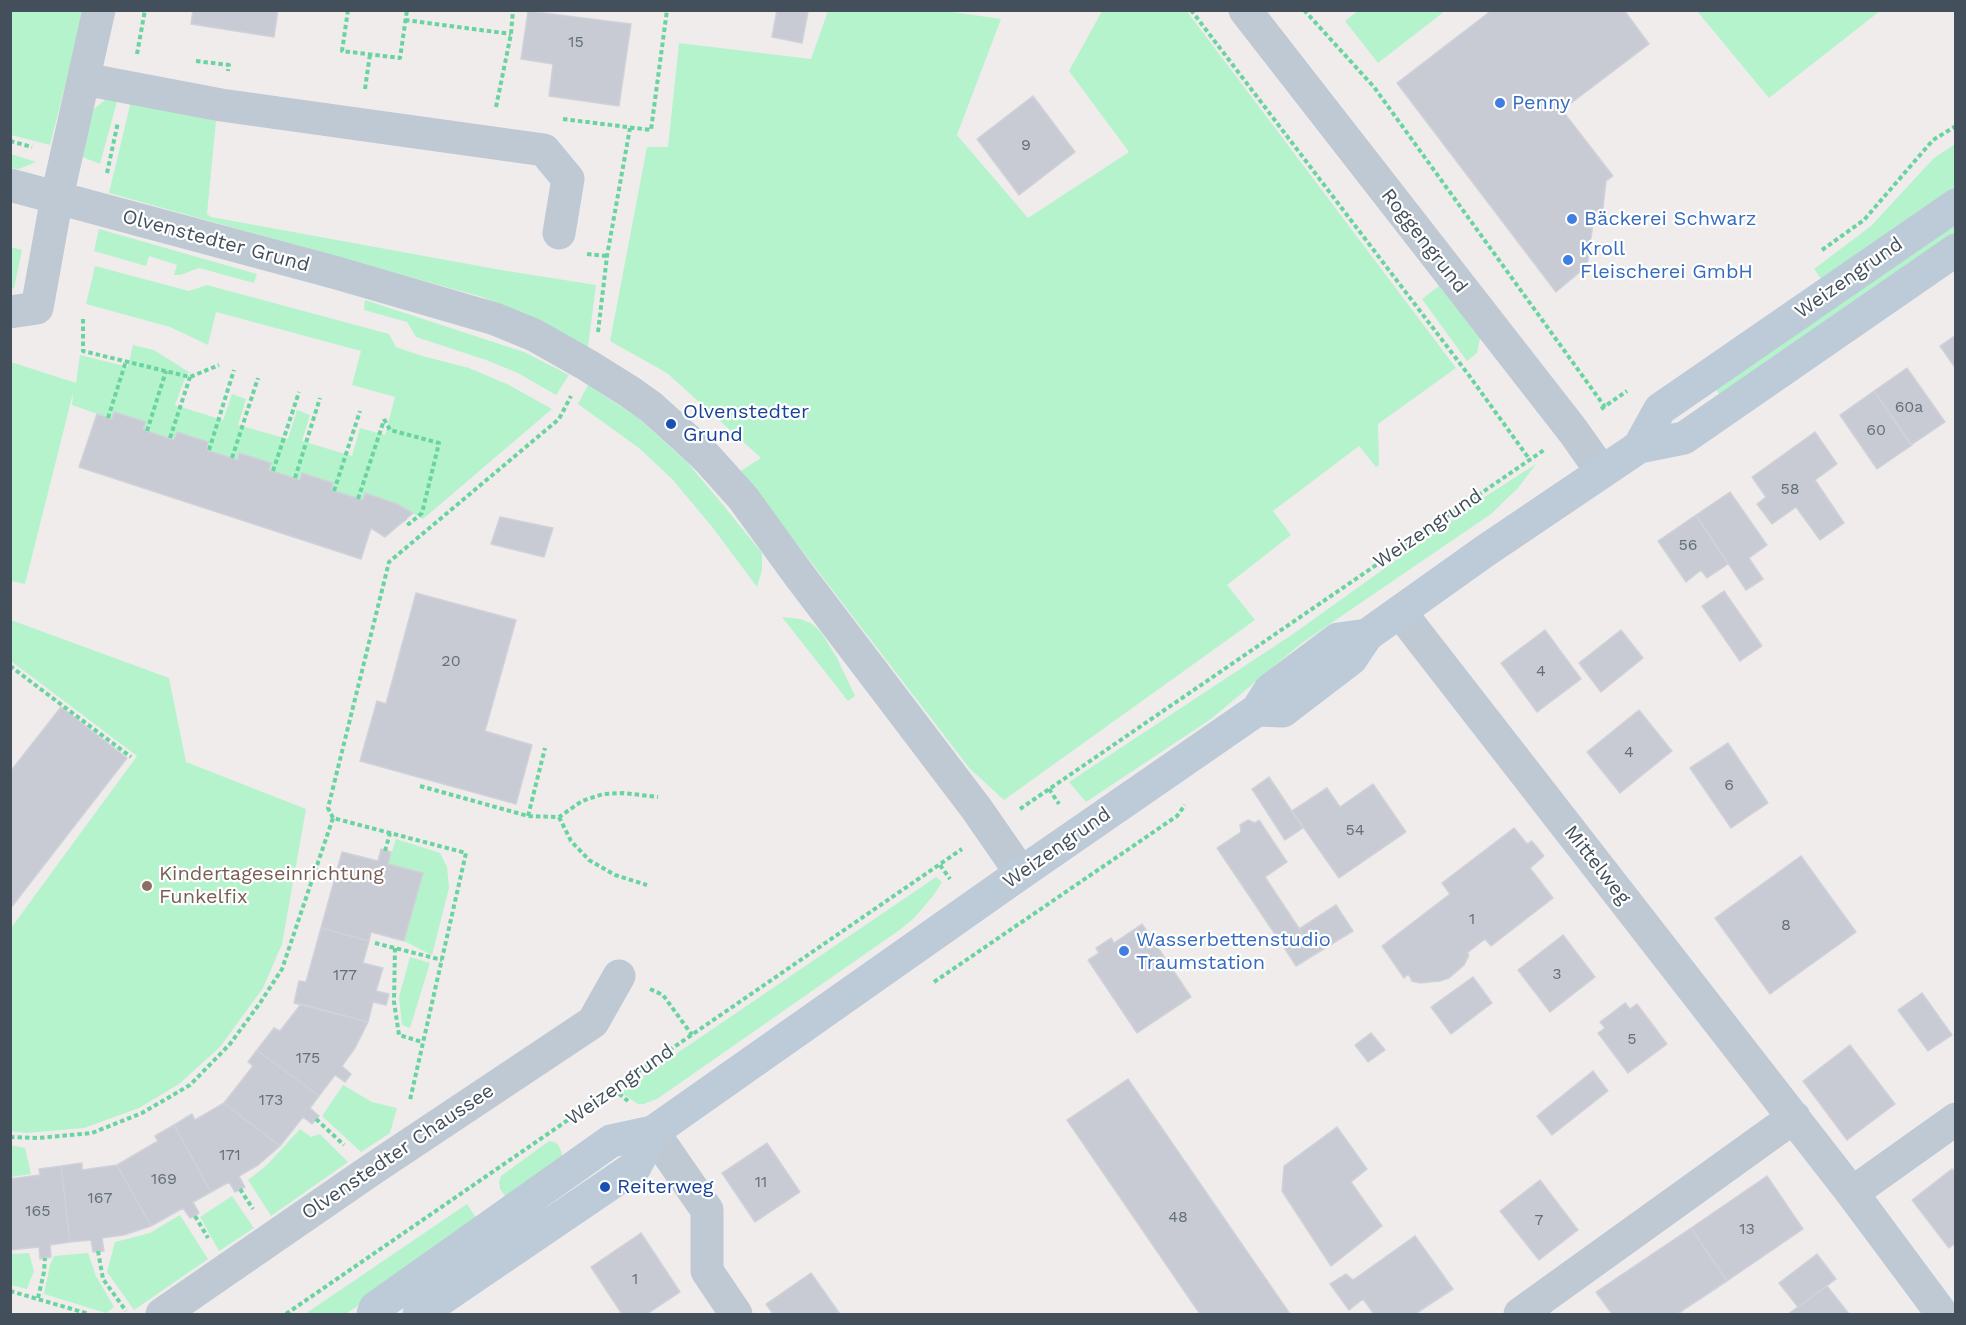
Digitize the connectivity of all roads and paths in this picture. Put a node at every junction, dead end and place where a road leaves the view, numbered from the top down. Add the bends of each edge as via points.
1 (99, 10) edge
2 (348, 10) edge
3 (407, 10) edge
4 (513, 10) edge
5 (667, 10) edge
6 (1191, 10) edge
7 (1245, 10) edge
8 (1304, 10) edge
9 (405, 20) junction
10 (511, 34) junction
11 (370, 54) junction
12 (84, 79) junction
13 (365, 94) dead end
14 (496, 111) dead end
15 (559, 118) dead end
16 (1956, 126) edge
17 (630, 128) junction
18 (10, 185) edge
19 (57, 198) junction
20 (1956, 205) edge
21 (559, 233) dead end
22 (1956, 250) edge
23 (1817, 253) dead end
24 (10, 312) edge
25 (83, 319) dead end
26 (126, 361) junction
27 (219, 365) dead end
28 (587, 365) junction
29 (234, 370) dead end
30 (166, 371) junction
31 (190, 378) junction
32 (258, 378) dead end
33 (1631, 388) dead end
34 (299, 392) dead end
35 (320, 398) dead end
36 (360, 411) dead end
37 (108, 418) dead end
38 (147, 431) dead end
39 (171, 438) dead end
40 (1639, 447) junction
41 (209, 450) dead end
42 (1540, 453) dead end
43 (232, 458) dead end
44 (1530, 460) junction
45 (273, 471) dead end
46 (1602, 472) junction
47 (295, 478) dead end
48 (334, 491) dead end
49 (358, 500) dead end
50 (405, 520) dead end
51 (1400, 612) junction
52 (10, 666) edge
53 (545, 748) dead end
54 (131, 757) dead end
55 (420, 786) dead end
56 (658, 796) dead end
57 (1020, 809) dead end
58 (528, 816) junction
59 (559, 817) junction
60 (333, 818) junction
61 (390, 833) junction
62 (385, 851) dead end
63 (954, 854) dead end
64 (1021, 873) junction
65 (646, 885) dead end
66 (375, 943) dead end
67 (395, 948) junction
68 (442, 960) junction
69 (619, 976) joint
70 (692, 1035) junction
71 (422, 1042) junction
72 (1794, 1118) junction
73 (1956, 1119) edge
74 (653, 1132) junction
75 (10, 1137) edge
76 (399, 1151) junction
77 (1852, 1193) junction
78 (98, 1251) dead end
79 (45, 1258) dead end
80 (10, 1291) edge
81 (38, 1298) junction
82 (89, 1314) edge
83 (128, 1314) edge
84 (162, 1314) edge
85 (286, 1314) edge
86 (373, 1314) edge
87 (419, 1314) edge
88 (736, 1314) edge
89 (1520, 1314) edge
90 (1942, 1314) edge

1 - 12 street
2 - 11 path via 342,51
3 - 9 path
4 - 10 path
5 - 17 path via 651,130
6 - 44 path
7 - 46 street, Roggengrund
8 - 33 path via 1374,87 1603,408
9 - 10 path
9 - 11 path via 400,58
10 - 14 path
11 - 13 path
12 - 19 street
12 - 21 street via 221,105 544,150 568,179
15 - 17 path
16 - 23 path, Weizengrund via 1933,140 1864,220
17 - 28 path via 607,256 598,339
18 - 19 street, Olvenstedter Grund
19 - 24 street via 37,308
19 - 28 street, Olvenstedter Grund via 477,313 514,325
20 - 40 main road, Weizengrund via 1660,410
22 - 40 main road, Weizengrund via 1684,438
25 - 26 path via 83,351
26 - 30 path
26 - 37 path
27 - 31 path
28 - 60 path via 559,420 389,562 328,808
28 - 64 street, Olvenstedter Grund via 651,407 732,486 976,807
29 - 41 path
30 - 31 path
30 - 38 path
31 - 39 path
32 - 43 path
34 - 45 path
35 - 47 path
36 - 48 path
40 - 46 main road, Weizengrund
42 - 44 path, Weizengrund
44 - 57 path, Weizengrund
46 - 51 main road, Weizengrund
49 - 50 path via 384,419 390,430 440,443 422,513 409,524
51 - 64 main road, Weizengrund via 1367,635 1351,659 1282,711 1257,710
51 - 72 street, Mittelweg
52 - 54 path
53 - 58 path
55 - 58 path
56 - 59 path via 603,794 582,801
58 - 59 path
59 - 65 path via 571,841 589,860 609,873
60 - 61 path
60 - 75 path via 282,969 230,1044 190,1085 142,1113 92,1133
61 - 62 path
61 - 68 path via 466,853
63 - 70 path, Weizengrund
64 - 74 main road, Weizengrund
66 - 67 path
67 - 68 path
67 - 71 path via 394,1002 399,1035
68 - 71 path
69 - 70 path via 663,995
69 - 76 street, Olvenstedter Chaussee via 592,1022
70 - 85 path, Weizengrund
71 - 76 path
72 - 77 street, Mittelweg
72 - 89 street
73 - 77 street
74 - 86 main road, Weizengrund via 611,1141 375,1308
74 - 87 main road, Weizengrund via 635,1167
74 - 88 street via 706,1210 707,1271
76 - 84 street, Olvenstedter Chaussee
77 - 90 street, Mittelweg
78 - 83 path via 104,1279
79 - 81 path
80 - 81 path
81 - 82 path

